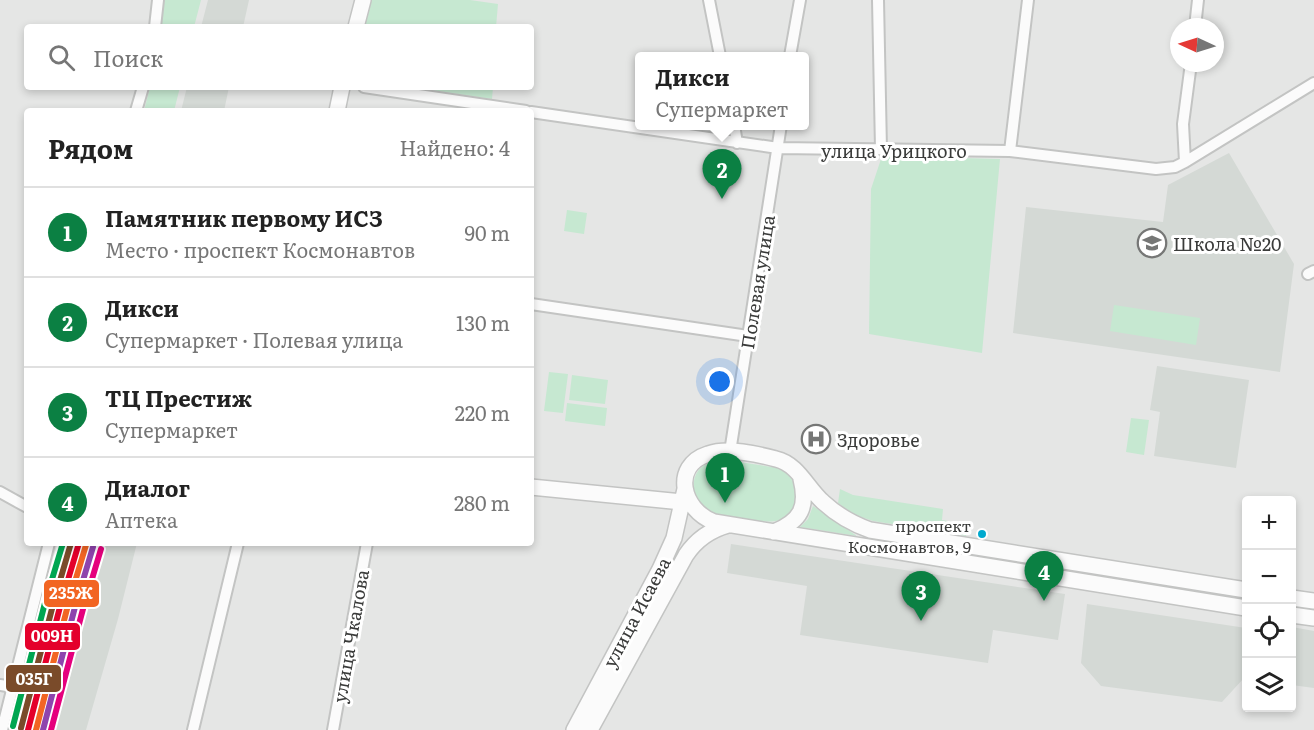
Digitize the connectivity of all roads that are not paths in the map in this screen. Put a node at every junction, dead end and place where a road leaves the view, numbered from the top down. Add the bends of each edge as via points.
1 (158, 0) edge
2 (363, 0) edge
3 (709, 0) edge
4 (800, 0) edge
5 (878, 0) edge
6 (1028, 0) edge
7 (1198, 0) edge
8 (1196, 18) edge
9 (155, 24) edge
10 (357, 24) edge
11 (719, 52) edge
12 (791, 52) edge
13 (1190, 72) edge
14 (1314, 83) edge
15 (142, 90) edge
16 (341, 90) edge
17 (384, 90) edge
18 (137, 108) edge
19 (338, 108) edge
20 (506, 108) edge
21 (534, 112) edge
22 (635, 127) edge
23 (655, 130) edge
24 (735, 130) edge
25 (780, 130) edge
26 (738, 142) junction
27 (778, 148) junction
28 (881, 149) junction
29 (1010, 151) junction
30 (1185, 162) junction
31 (534, 304) edge
32 (748, 336) junction
33 (730, 452) junction
34 (801, 479) junction
35 (534, 487) edge
36 (0, 492) edge
37 (684, 496) junction
38 (24, 505) edge
39 (730, 525) junction
40 (774, 532) junction
41 (47, 546) edge
42 (237, 546) edge
43 (366, 546) edge
44 (1242, 589) edge
45 (1296, 599) edge
46 (1314, 601) edge
47 (1242, 607) edge
48 (1296, 616) edge
49 (1314, 618) edge
50 (0, 685) edge
51 (13, 687) junction
52 (2, 730) edge
53 (193, 730) edge
54 (333, 730) edge
55 (574, 730) edge
56 (591, 730) edge

1 - 9 street
2 - 10 main road
3 - 11 street
4 - 12 street
5 - 28 street
6 - 29 street
7 - 8 street
13 - 30 street via 1184,124
14 - 30 street, улица Урицкого
15 - 18 street
16 - 19 main road
17 - 20 street
21 - 22 street, улица Урицкого
23 - 26 street, улица Урицкого
24 - 26 street
25 - 27 street, Полевая улица
26 - 27 street, улица Урицкого
27 - 28 street, улица Урицкого
27 - 32 street, Полевая улица
28 - 29 street, улица Урицкого
29 - 30 street, улица Урицкого via 1156,169
31 - 32 street
32 - 33 street, Полевая улица
33 - 34 main road via 784,461
33 - 37 main road via 709,453 699,458 688,472
34 - 40 main road via 802,509 792,522
34 - 44 main road via 835,511 870,530
35 - 37 main road
36 - 38 street
37 - 39 main road via 699,515
37 - 55 main road, улица Исаева via 674,538 660,569
39 - 40 main road
39 - 56 main road, улица Исаева via 703,537 686,555
40 - 47 main road
41 - 51 street
42 - 53 street
43 - 54 street, улица Чкалова
45 - 46 main road
48 - 49 main road
50 - 51 street
51 - 52 street

